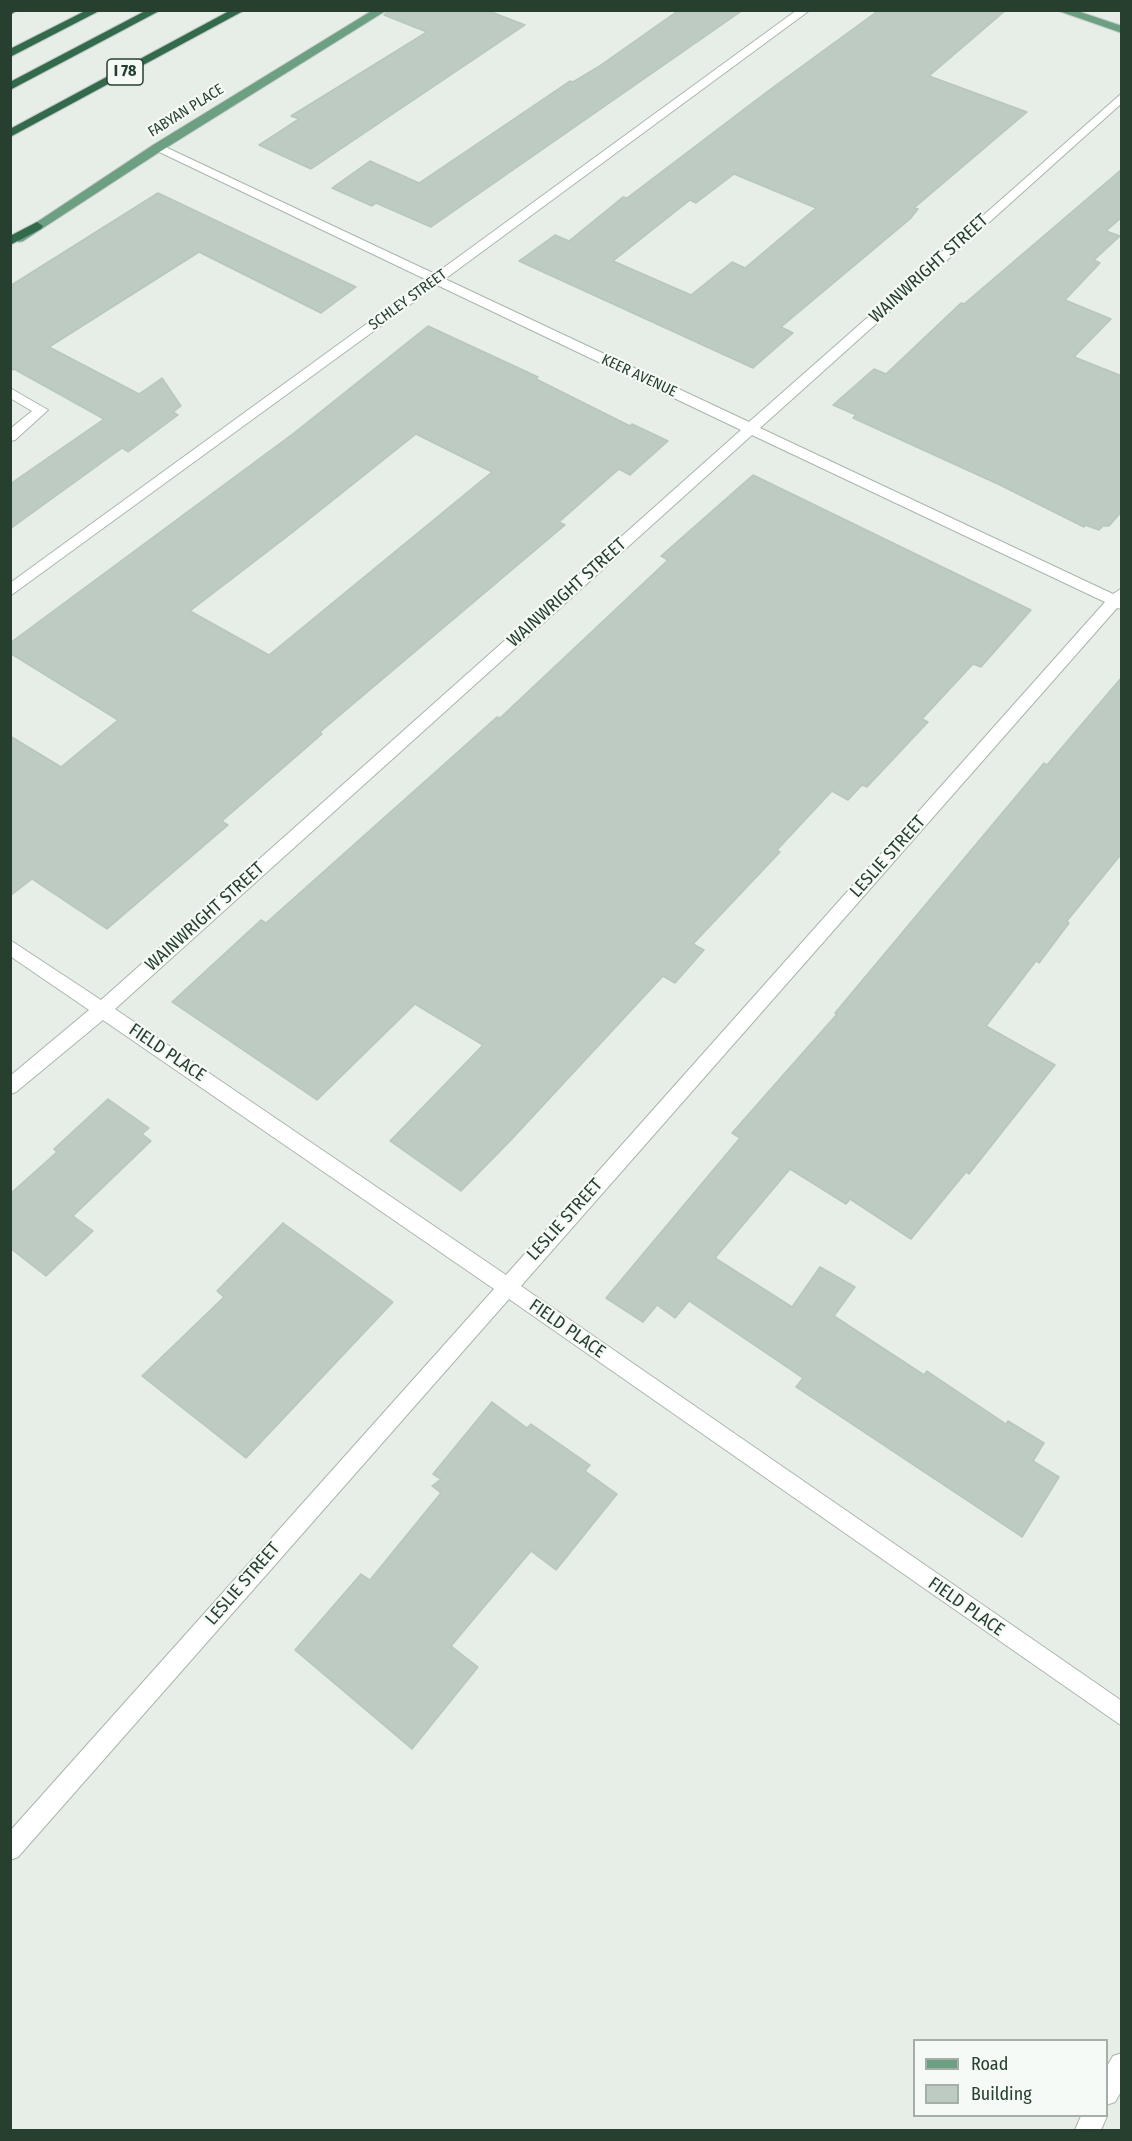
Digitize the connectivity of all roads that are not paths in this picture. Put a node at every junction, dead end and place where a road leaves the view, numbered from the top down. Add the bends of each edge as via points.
1 (96, 10) edge
2 (156, 10) edge
3 (240, 10) edge
4 (382, 10) edge
5 (805, 10) edge
6 (1061, 10) edge
7 (1122, 30) edge
8 (10, 54) edge
9 (10, 87) edge
10 (1122, 96) edge
11 (10, 134) edge
12 (157, 148) junction
13 (10, 242) edge
14 (436, 280) junction
15 (10, 392) edge
16 (750, 429) junction
17 (10, 437) edge
18 (10, 591) edge
19 (1119, 600) edge
20 (10, 947) edge
21 (103, 1009) junction
22 (10, 1087) edge
23 (506, 1286) junction
24 (1122, 1715) edge
25 (10, 1849) edge
26 (1122, 2065) edge
27 (1108, 2091) edge

1 - 8 highway
2 - 9 highway, I 78
3 - 11 highway, I 78
4 - 12 main road, FABYAN PLACE
5 - 14 street, SCHLEY STREET
6 - 7 main road
10 - 16 street, WAINWRIGHT STREET
12 - 13 main road, FABYAN PLACE
12 - 14 street, KEER AVENUE
14 - 16 street, KEER AVENUE
14 - 18 street, SCHLEY STREET
15 - 17 street via 42,410
16 - 19 street, KEER AVENUE
16 - 21 street, WAINWRIGHT STREET
19 - 23 street, LESLIE STREET
20 - 21 street, FIELD PLACE
21 - 22 street, WAINWRIGHT STREET
21 - 23 street, FIELD PLACE
23 - 24 street, FIELD PLACE
23 - 25 street, LESLIE STREET
26 - 27 street

